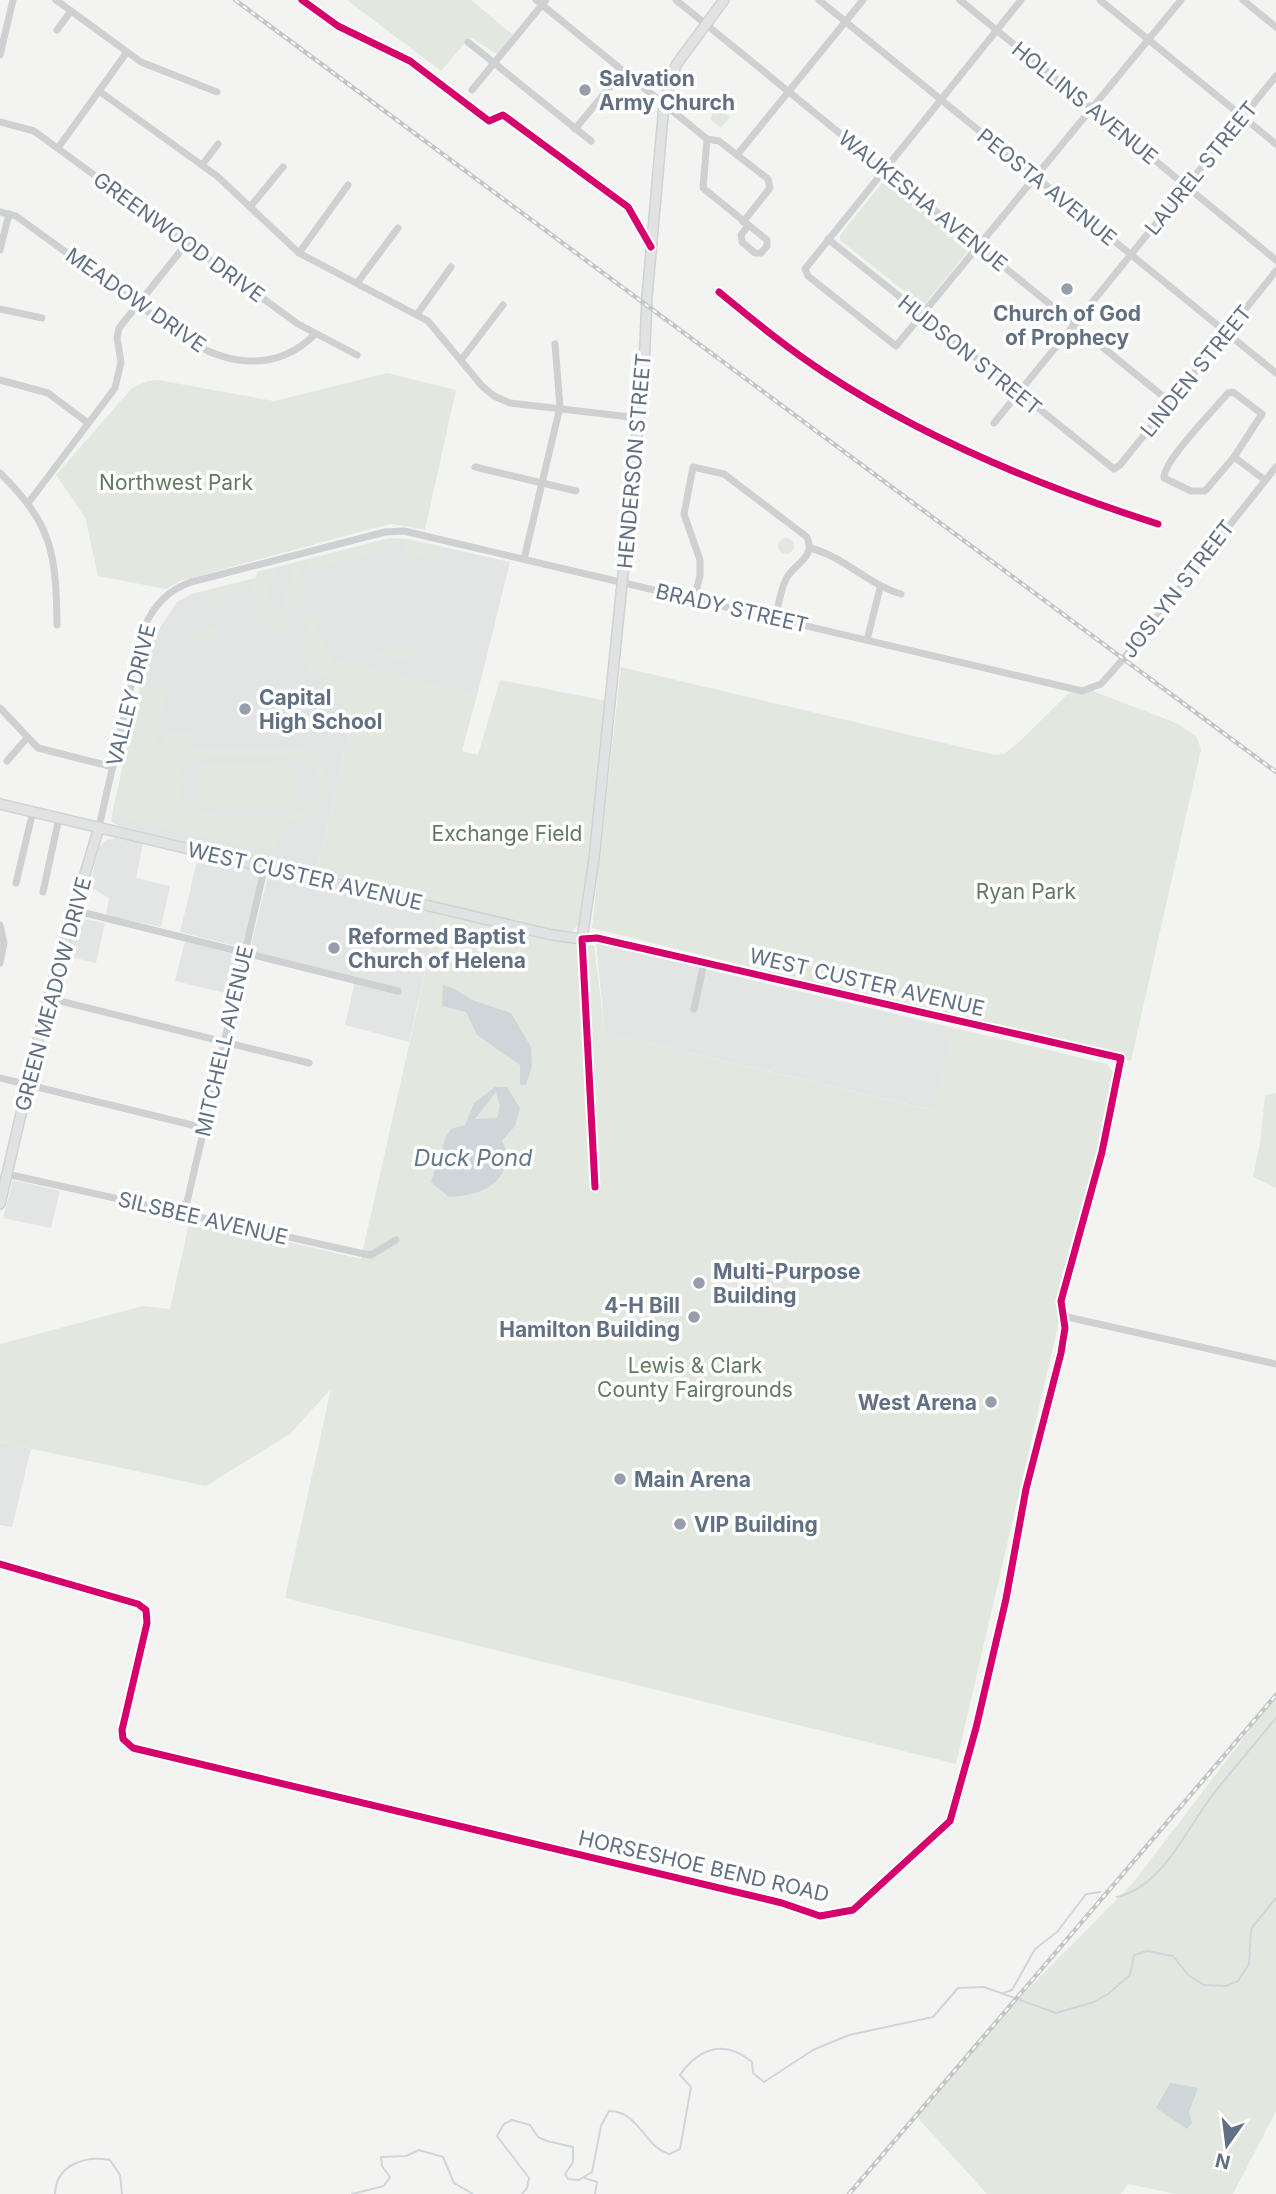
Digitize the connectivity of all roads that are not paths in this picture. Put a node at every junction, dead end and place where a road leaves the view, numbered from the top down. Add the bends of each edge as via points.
1 (13, 0) edge
2 (56, 0) edge
3 (676, 0) edge
4 (724, 0) edge
5 (818, 0) edge
6 (863, 0) edge
7 (960, 0) edge
8 (1021, 0) edge
9 (1100, 0) edge
10 (1181, 0) edge
11 (1243, 0) edge
12 (541, 2) edge
13 (71, 11) junction
14 (845, 22) junction
15 (705, 24) junction
16 (1276, 27) edge
17 (57, 30) dead end
18 (997, 30) junction
19 (1148, 39) junction
20 (468, 42) dead end
21 (127, 52) junction
22 (0, 55) edge
23 (494, 64) junction
24 (623, 71) junction
25 (1276, 76) edge
26 (472, 90) dead end
27 (99, 91) junction
28 (218, 92) dead end
29 (788, 92) junction
30 (941, 99) junction
31 (664, 105) junction
32 (1090, 107) junction
33 (1243, 116) junction
34 (0, 122) edge
35 (576, 129) junction
36 (707, 139) junction
37 (590, 141) dead end
38 (218, 144) dead end
39 (1276, 144) edge
40 (58, 148) junction
41 (737, 155) junction
42 (202, 165) junction
43 (283, 167) dead end
44 (884, 169) junction
45 (1033, 177) junction
46 (348, 186) dead end
47 (1186, 186) junction
48 (250, 207) junction
49 (4, 213) edge
50 (398, 228) dead end
51 (828, 239) junction
52 (187, 243) junction
53 (980, 246) junction
54 (0, 250) edge
55 (299, 253) junction
56 (1132, 255) junction
57 (1276, 260) edge
58 (451, 267) dead end
59 (1276, 271) edge
60 (356, 283) junction
61 (138, 304) junction
62 (503, 305) dead end
63 (0, 309) edge
64 (418, 313) junction
65 (923, 316) junction
66 (42, 318) dead end
67 (1075, 325) junction
68 (1226, 333) junction
69 (315, 334) junction
70 (555, 344) dead end
71 (357, 355) dead end
72 (461, 360) junction
73 (1276, 373) edge
74 (0, 380) edge
75 (1018, 393) junction
76 (1170, 402) junction
77 (561, 407) junction
78 (639, 418) junction
79 (88, 423) junction
80 (994, 423) dead end
81 (1234, 457) junction
82 (475, 467) dead end
83 (1276, 467) edge
84 (1114, 468) joint
85 (0, 473) edge
86 (1265, 480) junction
87 (541, 483) junction
88 (576, 491) dead end
89 (29, 502) junction
90 (394, 531) joint
91 (810, 548) junction
92 (524, 559) junction
93 (623, 582) junction
94 (880, 588) junction
95 (901, 594) dead end
96 (694, 599) junction
97 (776, 618) junction
98 (57, 625) dead end
99 (867, 640) junction
100 (1069, 690) joint
101 (0, 709) edge
102 (27, 738) junction
103 (7, 761) dead end
104 (113, 767) junction
105 (0, 804) edge
106 (33, 811) junction
107 (59, 818) junction
108 (99, 827) junction
109 (265, 866) junction
110 (16, 883) dead end
111 (43, 892) dead end
112 (73, 910) junction
113 (0, 925) edge
114 (582, 939) junction
115 (245, 953) junction
116 (0, 963) edge
117 (704, 963) junction
118 (398, 991) dead end
119 (48, 998) junction
120 (694, 1009) dead end
121 (224, 1042) junction
122 (309, 1063) dead end
123 (0, 1078) edge
124 (1118, 1082) joint
125 (28, 1085) junction
126 (204, 1128) junction
127 (7, 1174) junction
128 (595, 1187) dead end
129 (0, 1204) edge
130 (176, 1211) junction
131 (396, 1240) dead end
132 (1063, 1316) junction
133 (1276, 1364) edge
134 (0, 1564) edge

1 - 22 street
2 - 13 street
3 - 15 street, WAUKESHA AVENUE
4 - 15 main road, HENDERSON STREET
5 - 14 street, PEOSTA AVENUE
6 - 14 street
7 - 18 street, HOLLINS AVENUE
8 - 18 street
9 - 19 street
10 - 19 street
11 - 16 street
12 - 23 street
12 - 24 street
13 - 17 street
13 - 21 street
14 - 29 street
14 - 30 street, PEOSTA AVENUE
15 - 29 street, WAUKESHA AVENUE
15 - 31 main road, HENDERSON STREET via 676,65
18 - 30 street
18 - 32 street, HOLLINS AVENUE
19 - 32 street
19 - 33 street
20 - 23 street
21 - 27 street
21 - 28 street via 149,66
23 - 26 street
23 - 35 street
24 - 31 street
24 - 35 street
25 - 33 street, LAUREL STREET
27 - 40 street
27 - 42 street
29 - 41 street
29 - 44 street, WAUKESHA AVENUE
30 - 44 street
30 - 45 street, PEOSTA AVENUE
31 - 36 street
31 - 78 main road, HENDERSON STREET
32 - 45 street
32 - 47 street, HOLLINS AVENUE
33 - 39 street
33 - 47 street, LAUREL STREET
34 - 40 street, GREENWOOD DRIVE via 29,129
35 - 37 street
36 - 41 street via 719,141
36 - 41 street via 704,190 746,224 771,183
38 - 42 street
40 - 52 street, GREENWOOD DRIVE
42 - 48 street
43 - 48 street
44 - 51 street
44 - 53 street, WAUKESHA AVENUE
45 - 53 street
45 - 56 street, PEOSTA AVENUE
46 - 55 street
47 - 56 street, LAUREL STREET
47 - 57 street, HOLLINS AVENUE
48 - 55 street
49 - 54 street
49 - 61 street, MEADOW DRIVE via 16,216
50 - 60 street
51 - 65 street, HUDSON STREET
51 - 65 street via 805,272 892,345 899,346
52 - 61 street
52 - 69 street, GREENWOOD DRIVE
53 - 65 street
53 - 67 street, WAUKESHA AVENUE
55 - 60 street
56 - 67 street, LAUREL STREET
56 - 68 street, PEOSTA AVENUE
58 - 64 street
59 - 68 street, LINDEN STREET
60 - 64 street
61 - 69 street, MEADOW DRIVE via 199,347 233,360 279,358
61 - 79 street via 118,332 118,381
62 - 72 street
63 - 66 street
64 - 72 street
65 - 75 street, HUDSON STREET
67 - 75 street, LAUREL STREET
67 - 76 street, WAUKESHA AVENUE
68 - 73 street, PEOSTA AVENUE
68 - 76 street, LINDEN STREET
69 - 71 street, GREENWOOD DRIVE
70 - 77 street
72 - 77 street via 482,386 501,400
74 - 79 street via 48,393
75 - 80 street, LAUREL STREET
75 - 84 street, HUDSON STREET
76 - 84 street, LINDEN STREET
77 - 78 street
77 - 87 street
78 - 93 main road, HENDERSON STREET
79 - 89 street
81 - 81 street via 1205,491 1191,491 1164,478 1167,467 1228,393 1240,395 1262,418
81 - 86 street
82 - 87 street
83 - 86 street, JOSLYN STREET
85 - 89 street
86 - 100 street, JOSLYN STREET via 1101,684
87 - 88 street
87 - 92 street
89 - 98 street via 53,556
90 - 92 street, BRADY STREET
90 - 104 street, VALLEY DRIVE via 191,582 164,597 144,628
91 - 94 street via 836,555
91 - 96 street via 803,533 729,477 693,467 684,514 701,568
91 - 97 street via 785,581
92 - 93 street, BRADY STREET
93 - 96 street, BRADY STREET
93 - 114 main road, HENDERSON STREET
94 - 95 street
94 - 99 street
96 - 97 street, BRADY STREET
97 - 99 street, BRADY STREET
99 - 100 street, BRADY STREET
101 - 102 street
102 - 103 street
102 - 104 street via 42,750
104 - 108 street, VALLEY DRIVE
105 - 106 main road, WEST CUSTER AVENUE
106 - 107 main road, WEST CUSTER AVENUE
106 - 110 street
107 - 108 main road, WEST CUSTER AVENUE
107 - 111 street
108 - 109 main road, WEST CUSTER AVENUE
108 - 112 main road, GREEN MEADOW DRIVE
109 - 114 main road, WEST CUSTER AVENUE
109 - 115 street, MITCHELL AVENUE
112 - 115 street
112 - 119 main road, GREEN MEADOW DRIVE
113 - 116 street via 4,943
114 - 117 street, WEST CUSTER AVENUE via 597,938
114 - 128 street
115 - 118 street
115 - 121 street, MITCHELL AVENUE
117 - 120 street
117 - 124 street, WEST CUSTER AVENUE via 1121,1058
119 - 121 street
119 - 125 main road, GREEN MEADOW DRIVE
121 - 122 street
121 - 126 street, MITCHELL AVENUE
123 - 125 street
124 - 132 street, HORSESHOE BEND ROAD via 1061,1301
125 - 126 street
125 - 127 main road, GREEN MEADOW DRIVE
126 - 130 street, MITCHELL AVENUE via 187,1202
127 - 129 main road, GREEN MEADOW DRIVE
127 - 130 street, SILSBEE AVENUE
130 - 131 street, SILSBEE AVENUE via 371,1255
132 - 133 street
132 - 134 street, HORSESHOE BEND ROAD via 1061,1353 1026,1489 1006,1599 950,1821 862,1903 843,1914 820,1916 782,1903 133,1748 122,1740 122,1730 147,1623 146,1610

